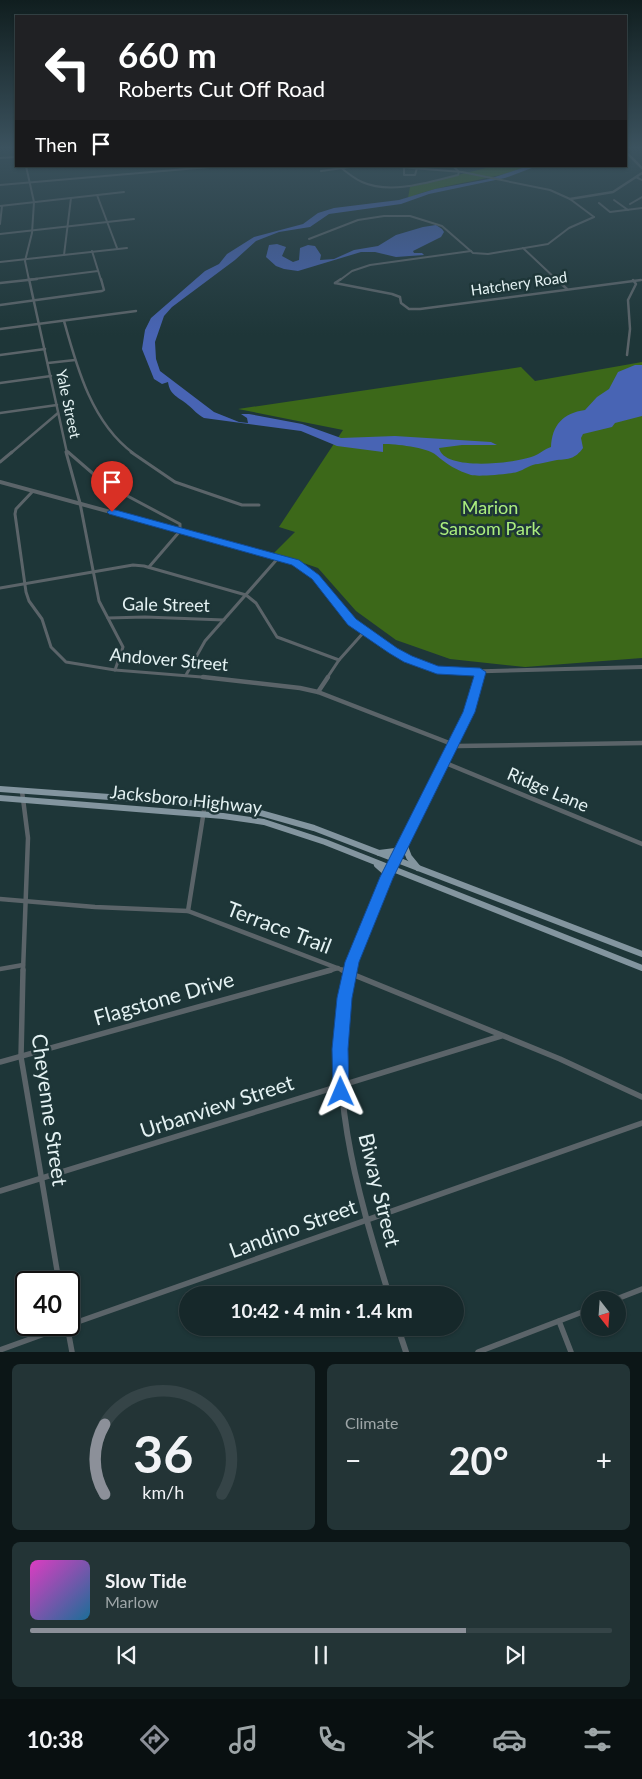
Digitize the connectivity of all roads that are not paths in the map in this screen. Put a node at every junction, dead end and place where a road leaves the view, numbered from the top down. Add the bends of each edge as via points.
1 (1, 209) edge
2 (34, 209) edge
3 (70, 209) edge
4 (102, 209) edge
5 (583, 209) edge
6 (606, 209) edge
7 (634, 209) edge
8 (628, 210) joint
9 (134, 219) dead end
10 (107, 222) junction
11 (0, 224) edge
12 (68, 226) junction
13 (32, 231) junction
14 (0, 234) edge
15 (309, 239) dead end
16 (117, 248) junction
17 (127, 248) dead end
18 (523, 248) junction
19 (92, 251) junction
20 (471, 251) junction
21 (64, 255) junction
22 (25, 259) junction
23 (0, 262) edge
24 (98, 271) junction
25 (30, 279) junction
26 (633, 280) junction
27 (641, 280) edge
28 (0, 283) edge
29 (567, 289) junction
30 (34, 301) junction
31 (0, 305) edge
32 (136, 311) dead end
33 (64, 321) junction
34 (40, 324) junction
35 (0, 329) edge
36 (45, 349) junction
37 (0, 355) edge
38 (627, 355) dead end
39 (75, 360) junction
40 (48, 363) junction
41 (51, 376) junction
42 (0, 383) edge
43 (57, 405) junction
44 (0, 413) edge
45 (58, 413) junction
46 (66, 451) junction
47 (0, 462) edge
48 (0, 482) edge
49 (33, 490) junction
50 (80, 503) junction
51 (259, 506) dead end
52 (180, 531) junction
53 (279, 557) junction
54 (150, 567) junction
55 (92, 572) junction
56 (24, 585) junction
57 (0, 588) edge
58 (246, 595) junction
59 (108, 618) junction
60 (224, 620) junction
61 (364, 632) junction
62 (339, 660) junction
63 (642, 667) edge
64 (115, 670) junction
65 (480, 672) junction
66 (186, 675) junction
67 (318, 692) junction
68 (642, 743) edge
69 (452, 744) junction
70 (443, 762) junction
71 (0, 789) edge
72 (22, 791) junction
73 (102, 797) junction
74 (0, 798) edge
75 (23, 800) junction
76 (205, 804) junction
77 (99, 805) junction
78 (203, 818) junction
79 (404, 844) junction
80 (642, 844) edge
81 (378, 853) junction
82 (395, 860) junction
83 (374, 861) junction
84 (391, 868) junction
85 (419, 870) junction
86 (386, 877) junction
87 (492, 898) junction
88 (0, 899) edge
89 (25, 901) junction
90 (489, 907) junction
91 (188, 911) junction
92 (642, 954) edge
93 (23, 965) junction
94 (338, 968) junction
95 (642, 968) edge
96 (0, 969) edge
97 (350, 973) junction
98 (501, 1036) junction
99 (21, 1057) junction
100 (0, 1062) edge
101 (341, 1085) junction
102 (642, 1097) edge
103 (642, 1123) edge
104 (41, 1178) junction
105 (0, 1191) edge
106 (366, 1220) junction
107 (57, 1271) edge
108 (386, 1286) edge
109 (642, 1290) edge
110 (626, 1296) edge
111 (581, 1312) edge
112 (80, 1321) edge
113 (559, 1321) junction
114 (38, 1336) edge
115 (70, 1336) edge
116 (401, 1336) edge
117 (0, 1350) edge
118 (72, 1352) edge
119 (406, 1352) edge
120 (478, 1352) edge
121 (571, 1352) edge

1 - 11 street
2 - 13 street, Yale Street
3 - 12 street
4 - 10 street
5 - 18 street via 594,217 569,228 548,244
6 - 8 street via 610,212
7 - 8 street
9 - 10 street
10 - 12 street
10 - 16 street
12 - 13 street
12 - 21 street
13 - 14 street
13 - 22 street, Yale Street
15 - 20 street via 358,220 410,216 442,226
16 - 17 street
16 - 19 street
18 - 20 street via 488,254
18 - 29 street
19 - 21 street
19 - 24 street
20 - 29 street, Hatchery Road via 370,265 335,283 394,294 409,309
21 - 22 street
22 - 23 street
22 - 25 street, Yale Street
24 - 25 street
24 - 30 street via 103,291
25 - 28 street
25 - 30 street, Yale Street
26 - 27 street, Hatchery Road
26 - 29 street, Hatchery Road
26 - 38 street via 636,284 627,302 631,328
30 - 31 street
30 - 34 street, Yale Street
32 - 33 street
33 - 34 street
33 - 39 street
34 - 35 street
34 - 36 street, Yale Street
36 - 37 street
36 - 40 street, Yale Street
39 - 40 street
39 - 51 street via 91,400 127,449 165,478 246,506
40 - 41 street, Yale Street
41 - 42 street
41 - 43 street, Yale Street
43 - 44 street
43 - 45 street, Yale Street
45 - 46 street, Yale Street
45 - 47 street
46 - 50 street, Yale Street
46 - 52 street via 106,484 180,524
48 - 49 street
49 - 50 street
49 - 56 street, Andover Street via 15,514
50 - 52 street
50 - 55 street, Yale Street
52 - 53 street
52 - 54 street
53 - 58 street
53 - 61 street via 295,562 312,574
54 - 55 street via 133,565
54 - 58 street
55 - 56 street
55 - 59 street, Yale Street via 99,601
56 - 57 street
56 - 64 street, Andover Street via 56,653 66,662
58 - 60 street
58 - 62 street via 256,603 277,637
59 - 60 street, Gale Street
59 - 64 street, Yale Street via 123,647
60 - 66 street via 199,650
61 - 62 street
61 - 65 street via 426,667 442,671
62 - 67 street
63 - 65 street
64 - 66 street, Andover Street
65 - 69 street, Biway Street via 472,704
66 - 67 street, Andover Street via 276,684
67 - 69 street, Andover Street
68 - 69 street, Andover Street
69 - 70 street, Biway Street
70 - 79 street, Biway Street
70 - 80 street, Ridge Lane
71 - 72 main road, Jacksboro Highway
72 - 73 main road, Jacksboro Highway
72 - 75 street, Cheyenne Street
73 - 76 main road, Jacksboro Highway
73 - 77 main road
74 - 75 main road, Jacksboro Highway
75 - 77 main road, Jacksboro Highway
75 - 89 street, Cheyenne Street via 28,838
76 - 78 street
76 - 81 main road, Jacksboro Highway via 266,814 314,828
77 - 78 main road, Jacksboro Highway
78 - 83 main road, Jacksboro Highway via 264,822
78 - 91 street
79 - 81 main road via 395,851
79 - 82 street, Biway Street
79 - 85 main road
81 - 82 main road, Jacksboro Highway
82 - 84 street, Biway Street
82 - 85 main road, Jacksboro Highway
83 - 84 main road, Jacksboro Highway
83 - 86 main road
84 - 86 street, Biway Street
84 - 90 main road, Jacksboro Highway
85 - 87 main road, Jacksboro Highway
86 - 97 street, Biway Street
87 - 90 main road
87 - 92 main road, Jacksboro Highway
88 - 89 street, Terrace Trail
89 - 91 street, Terrace Trail
89 - 93 street, Cheyenne Street
90 - 95 main road, Jacksboro Highway
91 - 94 street, Terrace Trail
93 - 96 street
93 - 99 street, Cheyenne Street
94 - 97 street, Terrace Trail
94 - 99 street, Flagstone Drive
97 - 98 street, Terrace Trail
97 - 101 street, Biway Street via 340,1049
98 - 101 street, Urbanview Street
98 - 102 street, Terrace Trail
99 - 100 street, Flagstone Drive
99 - 104 street, Cheyenne Street
101 - 104 street, Urbanview Street
101 - 106 street, Biway Street via 349,1154
103 - 106 street, Landino Street
104 - 105 street, Urbanview Street
104 - 107 street, Cheyenne Street
106 - 108 street, Biway Street
106 - 112 street, Landino Street
109 - 110 street
111 - 113 street
113 - 120 street
113 - 121 street
114 - 117 street, Landino Street
115 - 118 street
116 - 119 street

